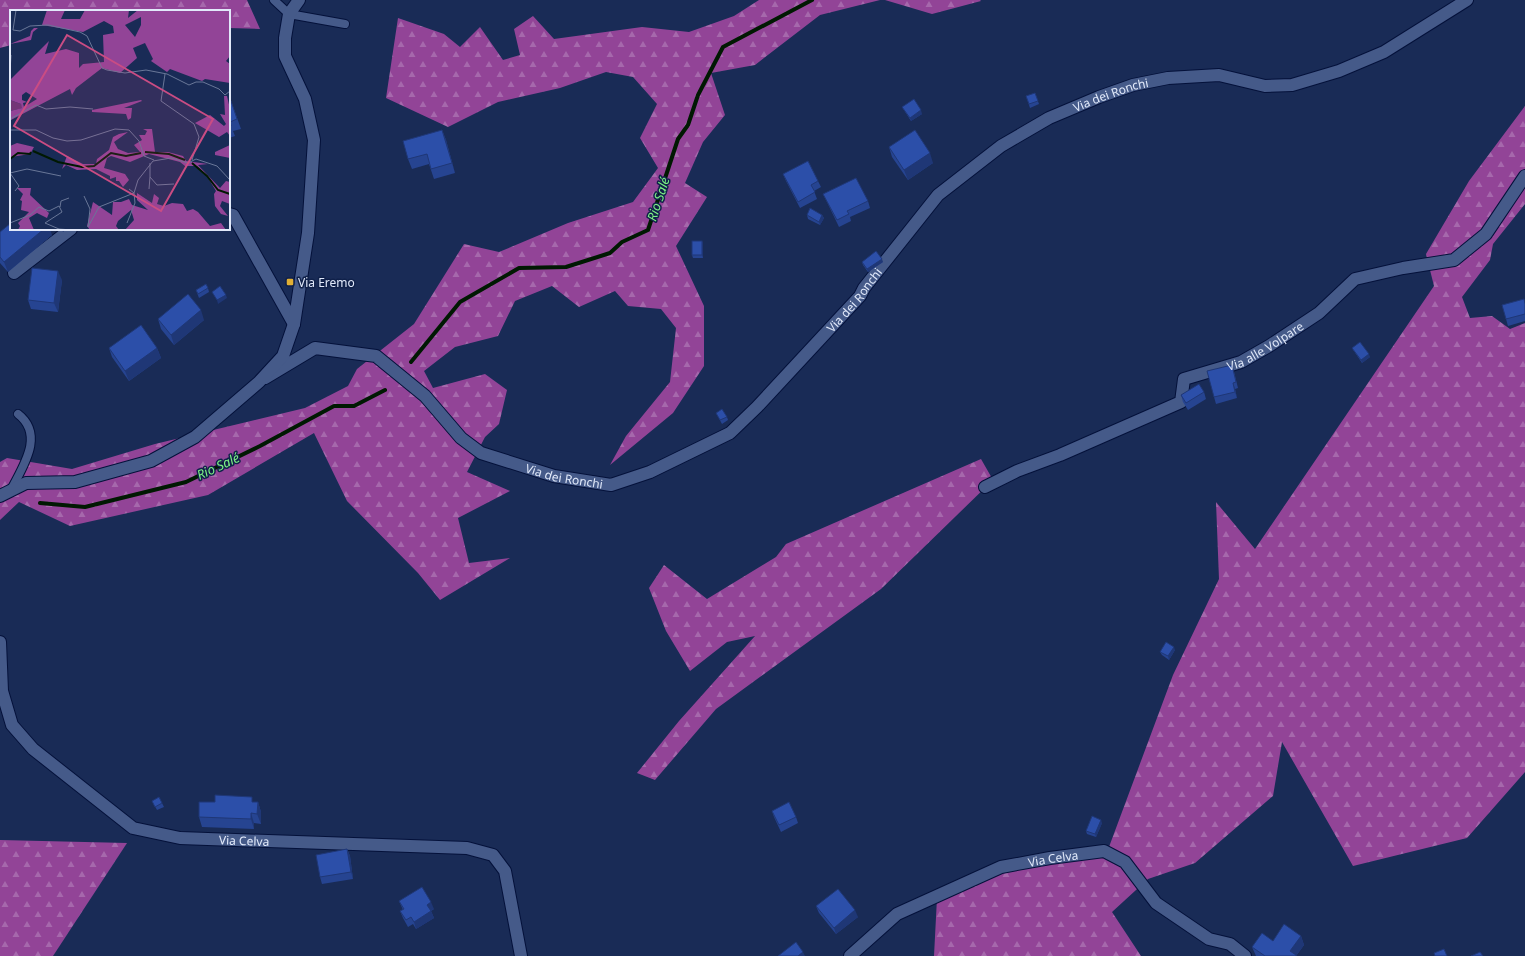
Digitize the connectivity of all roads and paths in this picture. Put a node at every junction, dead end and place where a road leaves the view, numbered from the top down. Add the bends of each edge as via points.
1 (274, 0) edge
2 (299, 0) edge
3 (1467, 0) edge
4 (289, 14) junction
5 (345, 24) dead end
6 (1525, 176) edge
7 (230, 212) edge
8 (70, 230) edge
9 (14, 273) dead end
10 (294, 324) junction
11 (259, 382) junction
12 (18, 414) dead end
13 (985, 487) dead end
14 (5, 494) edge
15 (0, 642) edge
16 (521, 956) edge
17 (850, 956) edge
18 (1245, 956) edge

1 - 4 lane
2 - 4 street
3 - 11 street, Via dei Ronchi via 1384,52 1339,71 1292,85 1265,86 1219,76 1168,78 1120,90 1049,118 1001,146 938,195 860,296 730,433 650,472 611,485 554,476 481,453 461,438 425,396 376,356 315,348
4 - 5 lane
4 - 10 street via 285,56 304,99 314,140 308,232
6 - 13 street, Via alle Volpare via 1486,234 1454,260 1355,279 1319,313 1269,346 1241,362 1184,380 1181,402
7 - 10 street
8 - 9 street
10 - 11 street via 283,356
11 - 14 street via 195,437 151,461 76,482 26,483
12 - 14 lane via 26,421 31,434 29,453
15 - 16 street, Via Celva via 2,691 12,725 33,749 133,828 180,838 467,848 493,855 505,871
17 - 18 street, Via Celva via 897,914 1002,867 1104,851 1124,862 1156,903 1209,939 1230,944

